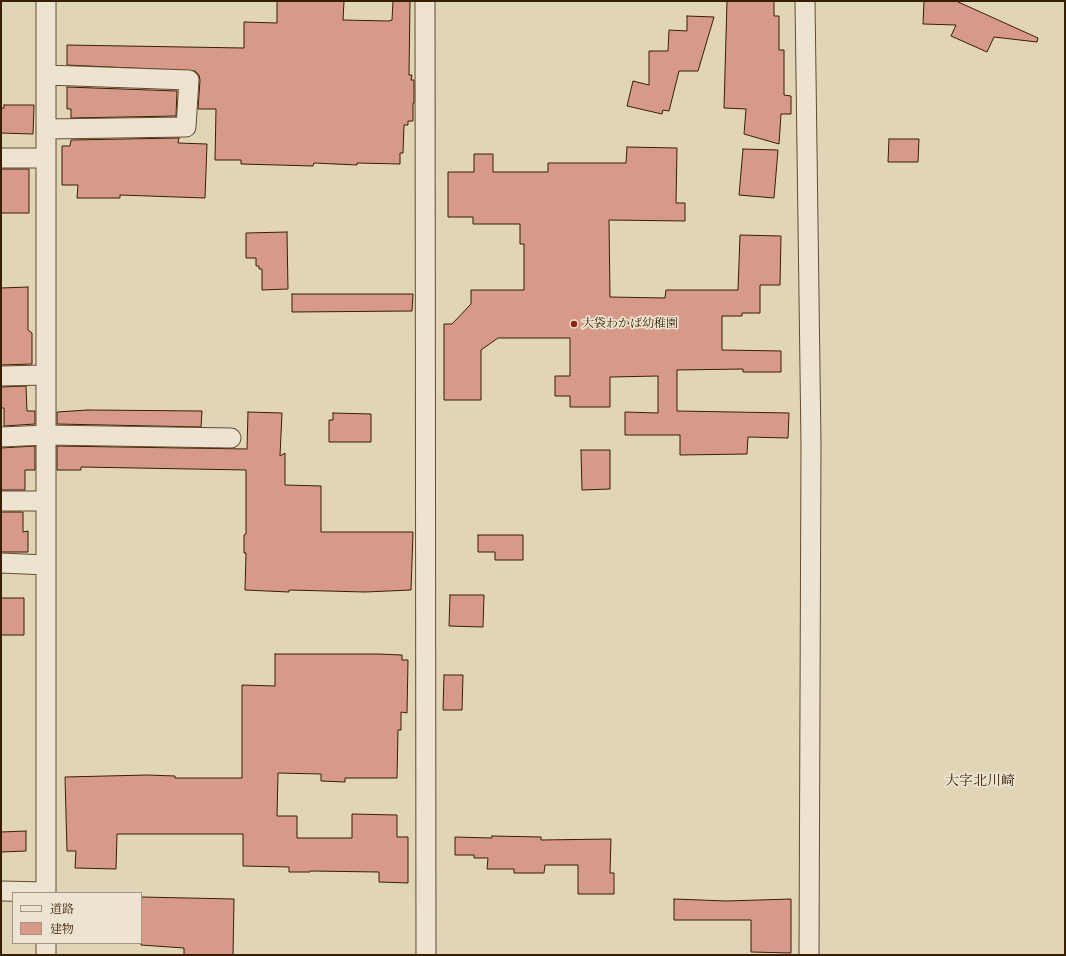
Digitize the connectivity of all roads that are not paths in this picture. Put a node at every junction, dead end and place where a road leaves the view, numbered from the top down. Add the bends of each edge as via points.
1 (46, 1) edge
2 (425, 1) edge
3 (805, 1) edge
4 (46, 75) junction
5 (46, 129) junction
6 (1, 158) edge
7 (46, 158) junction
8 (46, 375) junction
9 (1, 376) edge
10 (46, 435) junction
11 (1, 437) edge
12 (231, 438) dead end
13 (1, 500) edge
14 (46, 501) junction
15 (1, 563) edge
16 (46, 564) junction
17 (1, 891) edge
18 (24, 892) edge
19 (46, 892) edge
20 (46, 944) edge
21 (46, 955) edge
22 (426, 955) edge
23 (809, 955) edge

1 - 4 street
2 - 22 street
3 - 23 street via 811,444
4 - 5 street
4 - 5 street via 189,80 186,127
5 - 7 street
6 - 7 street
7 - 8 street
8 - 9 street
8 - 10 street
10 - 11 street
10 - 12 street
10 - 14 street
13 - 14 street
14 - 16 street
15 - 16 street
16 - 19 street
17 - 18 street
20 - 21 street

